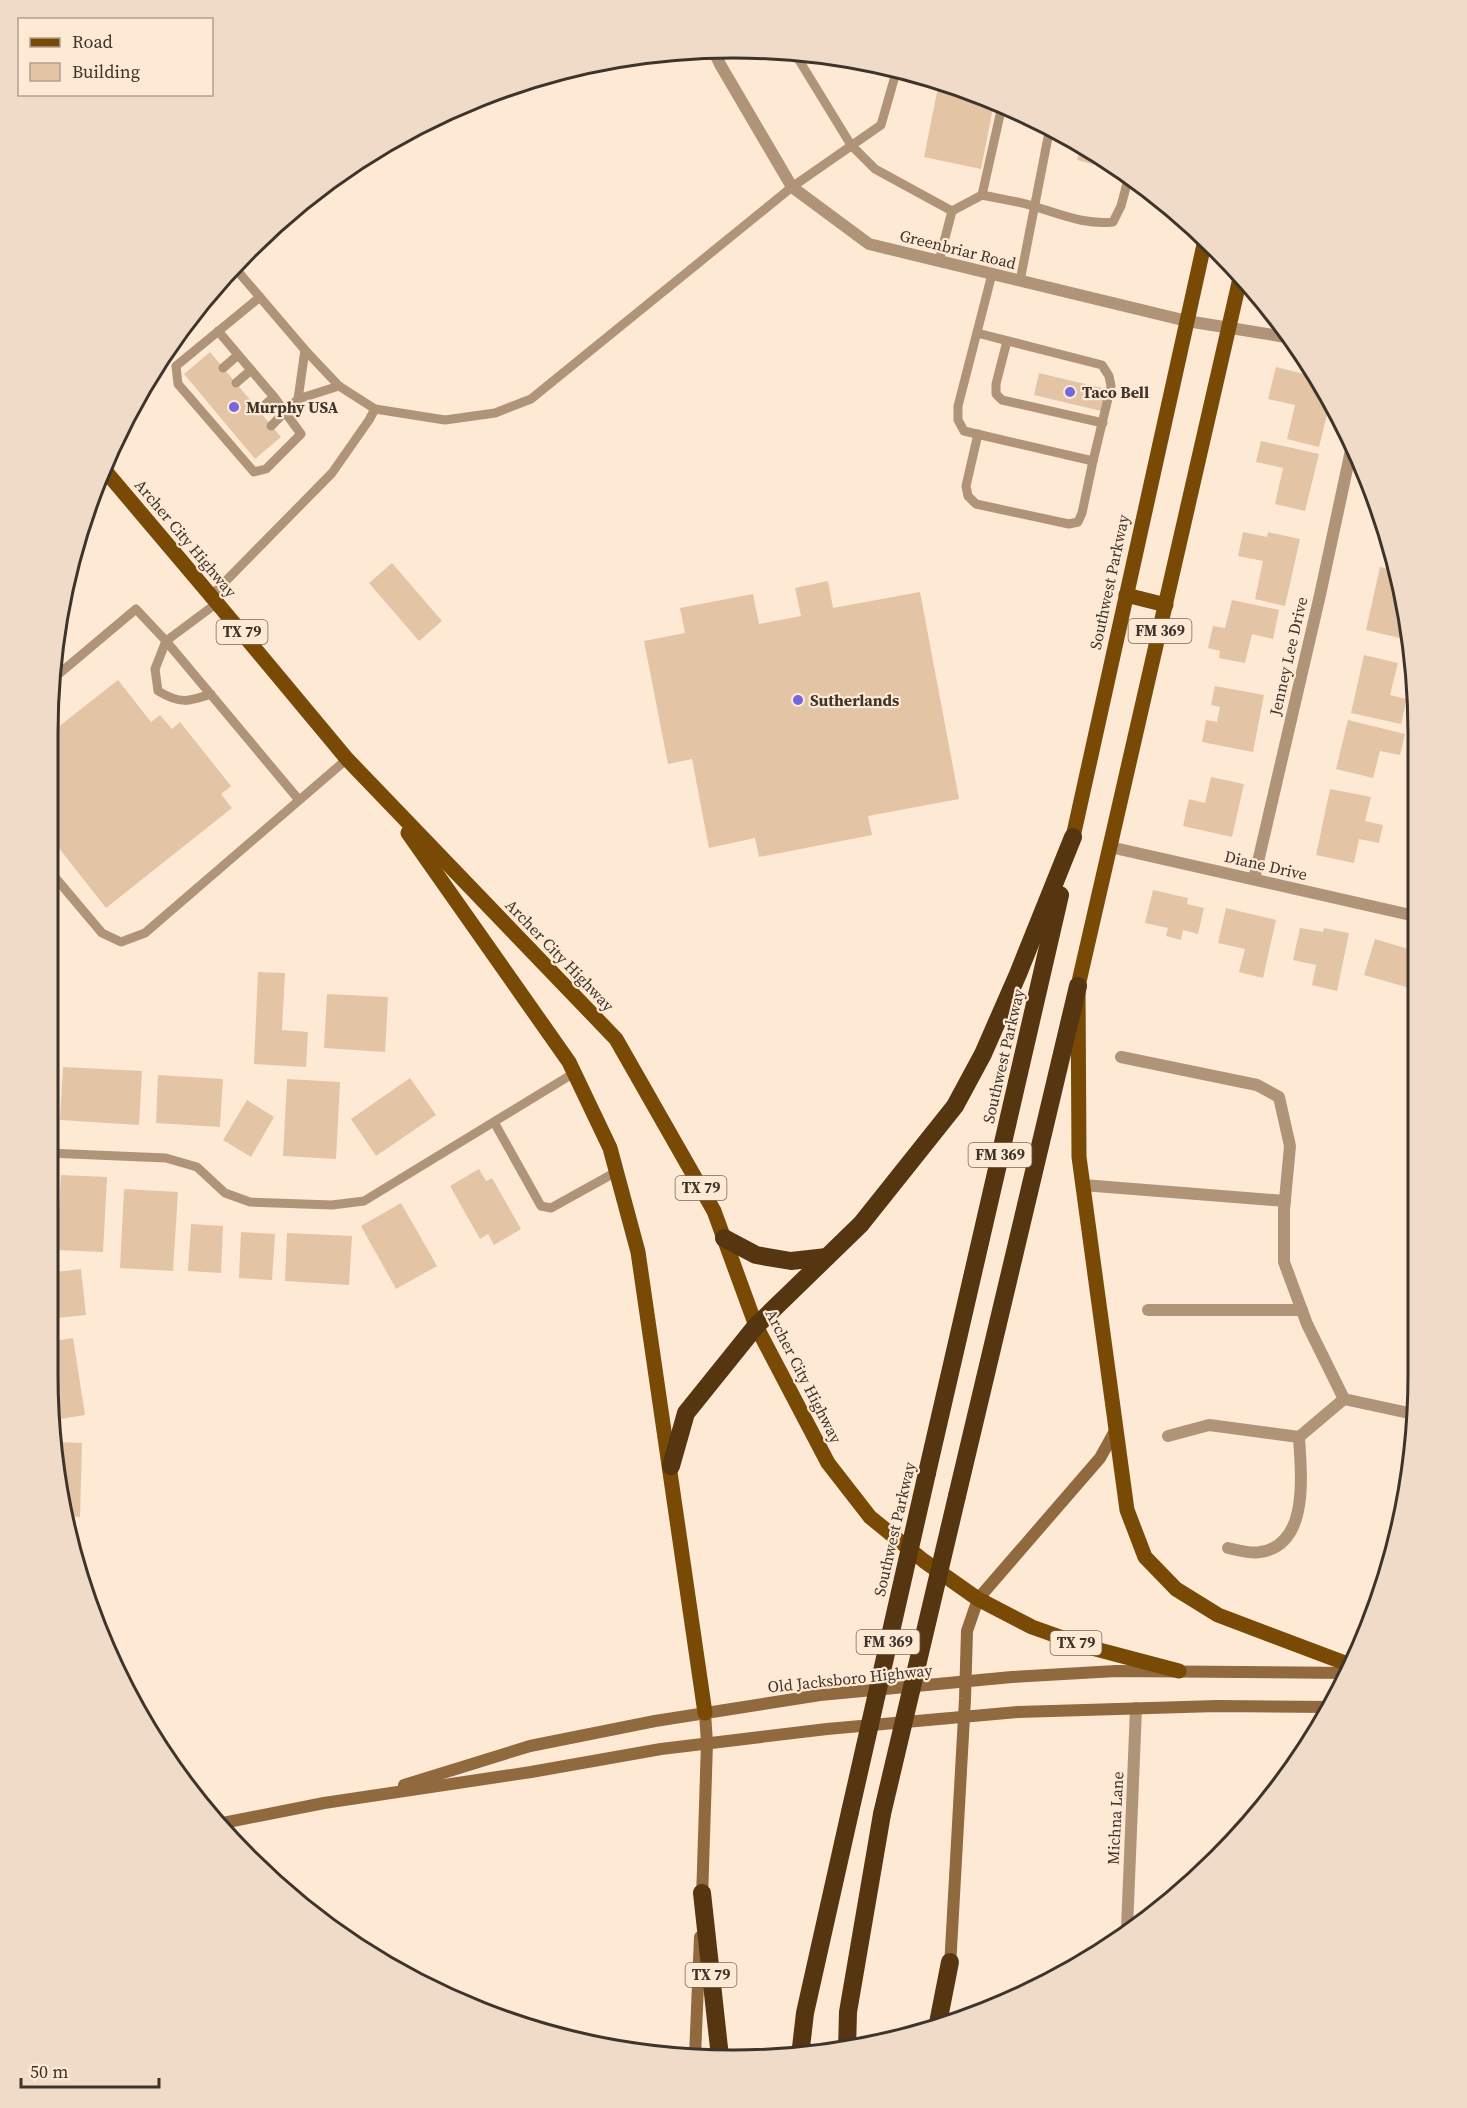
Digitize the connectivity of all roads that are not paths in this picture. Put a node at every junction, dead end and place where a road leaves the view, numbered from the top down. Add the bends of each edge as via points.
1 (718, 59) edge
2 (800, 62) edge
3 (894, 78) edge
4 (1000, 114) edge
5 (1048, 137) edge
6 (851, 145) junction
7 (1127, 185) edge
8 (792, 187) junction
9 (982, 195) junction
10 (1035, 206) junction
11 (952, 211) junction
12 (1202, 248) edge
13 (939, 261) junction
14 (240, 273) edge
15 (992, 274) junction
16 (1020, 281) junction
17 (1239, 285) edge
18 (260, 297) junction
19 (1187, 321) junction
20 (1229, 329) junction
21 (218, 331) junction
22 (977, 333) junction
23 (1279, 336) edge
24 (1006, 341) junction
25 (305, 351) junction
26 (238, 355) junction
27 (223, 368) dead end
28 (251, 370) junction
29 (236, 383) dead end
30 (339, 386) junction
31 (197, 389) dead end
32 (189, 396) junction
33 (274, 397) junction
34 (298, 399) junction
35 (210, 404) dead end
36 (375, 409) junction
37 (259, 410) dead end
38 (201, 411) junction
39 (286, 413) junction
40 (1103, 423) junction
41 (272, 426) dead end
42 (978, 434) junction
43 (1349, 458) edge
44 (1093, 461) junction
45 (110, 476) edge
46 (1126, 595) junction
47 (214, 599) junction
48 (1166, 605) junction
49 (166, 641) junction
50 (62, 672) edge
51 (211, 694) junction
52 (346, 759) junction
53 (382, 796) junction
54 (299, 800) junction
55 (1073, 837) junction
56 (1110, 847) junction
57 (1254, 879) junction
58 (58, 881) edge
59 (1408, 914) edge
60 (1078, 987) junction
61 (1121, 1057) dead end
62 (574, 1073) junction
63 (494, 1122) junction
64 (58, 1153) edge
65 (616, 1172) junction
66 (1083, 1185) junction
67 (1285, 1201) junction
68 (724, 1238) junction
69 (827, 1257) junction
70 (1148, 1310) dead end
71 (1302, 1310) junction
72 (756, 1326) junction
73 (1344, 1399) junction
74 (1407, 1413) edge
75 (1115, 1431) junction
76 (1168, 1436) dead end
77 (1299, 1437) junction
78 (671, 1466) junction
79 (1228, 1548) dead end
80 (978, 1599) junction
81 (1344, 1662) edge
82 (1179, 1671) junction
83 (1339, 1673) edge
84 (966, 1682) junction
85 (1321, 1707) edge
86 (1136, 1708) junction
87 (705, 1713) junction
88 (964, 1717) junction
89 (707, 1743) junction
90 (365, 1796) junction
91 (228, 1822) edge
92 (702, 1893) junction
93 (1126, 1923) edge
94 (950, 1962) junction
95 (948, 2015) edge
96 (939, 2017) edge
97 (847, 2040) edge
98 (801, 2046) edge
99 (695, 2048) edge
100 (719, 2049) edge

1 - 8 street, Greenbriar Road
2 - 6 lane
3 - 6 lane via 881,125
4 - 9 lane
5 - 10 lane
6 - 8 lane
6 - 11 lane via 875,169
7 - 10 lane via 1113,222 1096,224
8 - 13 street, Greenbriar Road via 868,244
8 - 36 lane via 531,399 495,413 445,420
9 - 10 lane
9 - 11 lane
10 - 16 lane
11 - 13 lane
12 - 19 main road, Southwest Parkway / FM 369
13 - 15 street, Greenbriar Road
14 - 18 lane
15 - 16 street, Greenbriar Road
15 - 22 lane
16 - 19 street, Greenbriar Road
17 - 20 main road, FM 369
18 - 21 lane
18 - 25 lane
19 - 20 street, Greenbriar Road
19 - 46 main road, Southwest Parkway / FM 369
20 - 23 street, Greenbriar Road
20 - 48 main road, FM 369
21 - 26 lane
21 - 32 lane via 176,366 178,384
22 - 24 lane
22 - 42 lane via 958,420 964,431
24 - 40 lane via 1102,365 1111,386
24 - 40 lane via 996,384 996,394 1002,400
25 - 30 lane
25 - 34 lane
26 - 27 lane
26 - 28 lane
28 - 29 lane
28 - 33 lane
30 - 34 lane
30 - 36 lane
31 - 32 lane
32 - 38 lane
33 - 37 lane
33 - 39 lane
34 - 39 lane
35 - 38 lane
36 - 47 lane via 332,473
38 - 39 lane via 230,436 254,471 266,469 301,434
39 - 41 lane
40 - 44 lane
42 - 44 lane
42 - 44 lane via 966,486 968,496 976,504 1069,524 1078,522
43 - 57 street, Jenney Lee Drive
45 - 47 main road, Archer City Highway / TX 79
46 - 48 main road
46 - 55 main road, Southwest Parkway / FM 369
47 - 49 lane
47 - 52 main road, Archer City Highway / TX 79
48 - 56 main road, FM 369
49 - 50 lane via 136,609
49 - 51 lane
49 - 51 lane via 154,669 158,691 174,700 192,701
51 - 54 lane
52 - 53 main road, Archer City Highway / TX 79
52 - 54 lane
53 - 62 main road, Archer City Highway / TX 79
53 - 68 main road, Archer City Highway / TX 79 via 616,1039 714,1211
54 - 58 lane via 145,933 121,942 102,933
55 - 69 highway via 983,1054 955,1106 861,1224
55 - 98 highway, Southwest Parkway / FM 369, bridge via 850,1812
56 - 57 street, Diane Drive
56 - 60 main road, FM 369
57 - 59 street, Diane Drive
60 - 66 main road via 1079,1157
60 - 97 highway, FM 369, bridge via 882,1815 848,2012
61 - 67 street via 1257,1085 1279,1097 1290,1146
62 - 63 lane
62 - 65 main road, Archer City Highway / TX 79 via 610,1148
63 - 64 lane via 364,1201 332,1205 250,1202 225,1193 197,1167 166,1158
63 - 65 lane via 542,1206 551,1208
65 - 78 main road, Archer City Highway / TX 79 via 638,1252
66 - 67 street
66 - 75 main road
67 - 71 street via 1284,1262
68 - 69 highway via 756,1255 791,1261
68 - 72 main road, Archer City Highway / TX 79
69 - 72 highway
70 - 71 street
71 - 73 street
72 - 78 highway via 686,1413
72 - 80 main road, Archer City Highway / TX 79 via 828,1463 870,1517
73 - 74 street
73 - 77 street
75 - 80 main road via 1100,1458
75 - 81 main road via 1127,1510 1145,1557 1176,1589 1218,1615
76 - 77 street via 1209,1425
77 - 79 street via 1298,1517 1283,1543 1260,1552
78 - 87 main road, Archer City Highway / TX 79
80 - 82 main road, Archer City Highway / TX 79 via 1032,1627 1088,1647
80 - 84 main road via 967,1631
82 - 83 main road, Old Jacksboro Highway
82 - 84 main road, Old Jacksboro Highway via 1116,1671
84 - 87 main road, Old Jacksboro Highway via 820,1695
84 - 88 main road
85 - 86 main road, Old Jacksboro Highway
86 - 88 main road, Old Jacksboro Highway
86 - 93 street, Michna Lane
87 - 89 main road, TX 79
87 - 90 main road, Old Jacksboro Highway via 530,1746
88 - 89 main road, Old Jacksboro Highway
88 - 94 main road
89 - 90 main road, Old Jacksboro Highway
89 - 92 main road, TX 79
90 - 91 main road, Old Jacksboro Highway
92 - 99 main road
92 - 100 highway, TX 79
94 - 95 main road
94 - 96 highway

